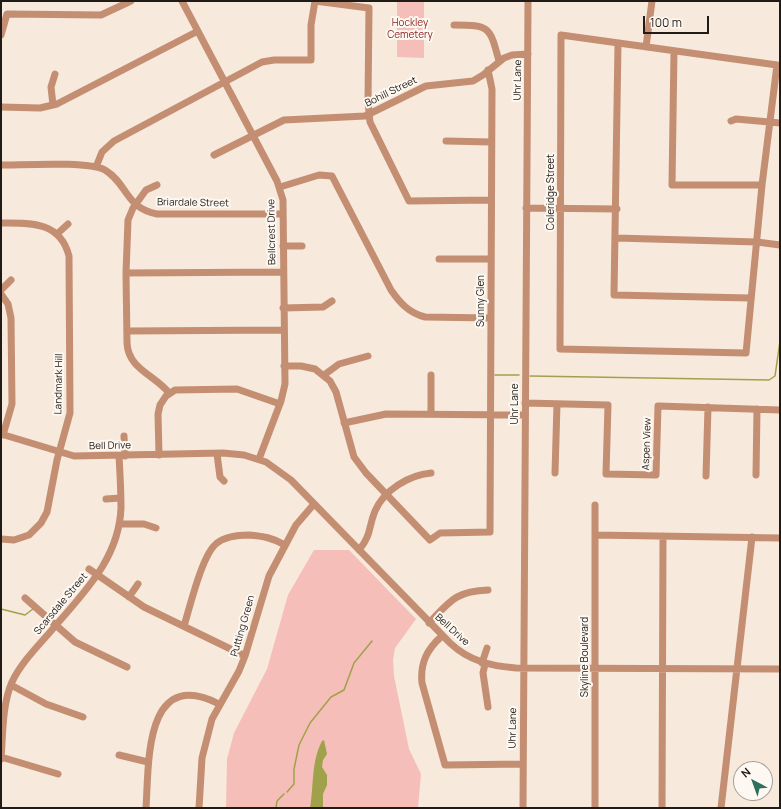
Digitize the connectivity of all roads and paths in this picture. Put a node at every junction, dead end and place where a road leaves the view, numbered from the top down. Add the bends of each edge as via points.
1 (131, 1) edge
2 (182, 1) edge
3 (315, 1) edge
4 (528, 1) edge
5 (652, 1) edge
6 (454, 25) dead end
7 (198, 31) junction
8 (1, 36) edge
9 (618, 43) junction
10 (646, 47) junction
11 (674, 51) junction
12 (528, 54) junction
13 (499, 61) junction
14 (488, 70) junction
15 (55, 74) dead end
16 (224, 82) junction
17 (53, 105) junction
18 (1, 107) edge
19 (368, 115) junction
20 (731, 121) dead end
21 (769, 122) junction
22 (780, 123) edge
23 (253, 135) junction
24 (446, 141) dead end
25 (491, 142) junction
26 (214, 155) dead end
27 (1, 165) edge
28 (96, 166) junction
29 (157, 185) dead end
30 (762, 185) junction
31 (280, 187) junction
32 (491, 200) junction
33 (135, 205) junction
34 (526, 208) junction
35 (561, 208) junction
36 (617, 209) junction
37 (283, 214) junction
38 (1, 223) edge
39 (68, 224) dead end
40 (57, 234) junction
41 (616, 238) junction
42 (757, 242) junction
43 (780, 245) edge
44 (283, 246) junction
45 (302, 246) dead end
46 (439, 259) dead end
47 (491, 259) junction
48 (283, 272) junction
49 (126, 273) junction
50 (11, 280) dead end
51 (1, 290) edge
52 (1, 294) edge
53 (750, 298) junction
54 (332, 301) dead end
55 (283, 308) junction
56 (491, 318) junction
57 (284, 330) junction
58 (127, 331) junction
59 (368, 356) dead end
60 (284, 366) junction
61 (324, 375) junction
62 (431, 375) dead end
63 (169, 393) junction
64 (525, 403) junction
65 (280, 404) junction
66 (557, 404) junction
67 (708, 408) junction
68 (757, 409) junction
69 (780, 410) edge
70 (431, 414) junction
71 (490, 414) junction
72 (525, 415) junction
73 (344, 423) junction
74 (2, 434) edge
75 (124, 436) dead end
76 (222, 445) dead end
77 (59, 452) junction
78 (220, 454) junction
79 (159, 455) junction
80 (122, 456) junction
81 (258, 459) junction
82 (431, 473) dead end
83 (556, 473) dead end
84 (756, 475) dead end
85 (706, 476) dead end
86 (224, 481) dead end
87 (388, 495) junction
88 (106, 498) dead end
89 (120, 498) junction
90 (314, 504) junction
91 (595, 505) dead end
92 (119, 524) junction
93 (156, 528) dead end
94 (595, 535) junction
95 (663, 536) junction
96 (752, 537) junction
97 (780, 538) edge
98 (1, 540) edge
99 (285, 545) junction
100 (359, 550) junction
101 (89, 569) dead end
102 (98, 575) junction
103 (138, 584) dead end
104 (488, 590) dead end
105 (129, 597) junction
106 (26, 598) dead end
107 (429, 623) junction
108 (56, 625) junction
109 (184, 626) junction
110 (442, 636) junction
111 (487, 648) dead end
112 (245, 656) junction
113 (483, 663) junction
114 (127, 667) dead end
115 (663, 667) junction
116 (524, 668) junction
117 (594, 668) junction
118 (736, 668) junction
119 (780, 669) edge
120 (11, 685) junction
121 (219, 704) junction
122 (488, 707) dead end
123 (83, 717) dead end
124 (3, 724) edge
125 (119, 755) dead end
126 (1, 758) edge
127 (148, 762) junction
128 (523, 764) junction
129 (58, 774) dead end
130 (146, 808) edge
131 (199, 808) edge
132 (523, 808) edge
133 (595, 808) edge
134 (662, 808) edge
135 (721, 808) edge

1 - 8 street via 101,15 7,14
2 - 7 street, Bellcrest Drive
3 - 16 street via 311,25 311,60 262,62
3 - 19 street via 369,8
4 - 12 street, Uhr Lane
5 - 10 street
6 - 13 street via 474,25 486,29 492,37
7 - 16 street, Bellcrest Drive
7 - 17 street
9 - 10 street
9 - 35 street, Coleridge Street via 562,35
9 - 36 street
10 - 11 street
11 - 21 street via 777,65
11 - 30 street via 672,185
12 - 13 street, Bohill Street via 512,55
12 - 34 street, Uhr Lane
13 - 14 street, Bohill Street
14 - 19 street, Bohill Street via 465,83 426,86
14 - 25 street, Sunny Glen via 492,89
15 - 17 street via 50,87
16 - 23 street, Bellcrest Drive
16 - 28 street via 114,141 102,152
17 - 18 street via 40,108
19 - 23 street, Bohill Street via 352,118 290,119
19 - 32 street via 372,128 410,201
20 - 21 street via 736,119
21 - 22 street
21 - 30 street
23 - 26 street, Bohill Street
23 - 31 street, Bellcrest Drive
24 - 25 street
25 - 32 street, Sunny Glen
27 - 28 street
28 - 33 street, Briardale Street via 113,176
29 - 33 street via 146,190
30 - 42 street
31 - 37 street, Bellcrest Drive
31 - 56 street via 319,175 332,176 391,290 403,306 425,317
32 - 47 street, Sunny Glen
33 - 37 street, Briardale Street via 157,214
33 - 49 street via 128,220
34 - 35 street
34 - 64 street, Uhr Lane
35 - 36 street
35 - 53 street, Coleridge Street via 560,349 746,353
36 - 41 street
37 - 44 street, Bellcrest Drive
38 - 40 street via 39,225
39 - 40 street
40 - 77 street, Landmark Hill via 69,256 70,413
41 - 42 street
41 - 53 street via 614,295
42 - 43 street
42 - 53 street
44 - 45 street
44 - 48 street, Bellcrest Drive
46 - 47 street
47 - 56 street, Sunny Glen
48 - 49 street
48 - 55 street, Bellcrest Drive
49 - 58 street
50 - 51 street
52 - 74 street via 8,304 11,318 12,404
54 - 55 street via 323,307
55 - 57 street, Bellcrest Drive
56 - 71 street, Sunny Glen
57 - 58 street
57 - 60 street, Bellcrest Drive
58 - 63 street via 127,347 131,360 140,370 160,382
59 - 61 street via 339,364
60 - 61 street via 310,368
60 - 65 street, Bellcrest Drive via 284,389
61 - 73 street via 336,392
62 - 70 street
63 - 65 street via 182,388 231,388
63 - 79 street via 162,400 158,414
64 - 66 street, Aspen View
64 - 72 street, Uhr Lane
65 - 81 street, Bellcrest Drive
66 - 67 street, Aspen View via 608,405 606,474 656,475 658,406
66 - 83 street
67 - 68 street, Aspen View
67 - 85 street
68 - 69 street, Aspen View
68 - 84 street
70 - 71 street
70 - 73 street via 379,414
71 - 72 street
71 - 87 street, Sunny Glen via 490,532 440,533 430,540
72 - 116 street, Uhr Lane
73 - 87 street via 354,457
74 - 77 street, Bell Drive
75 - 80 street, Scarsdale Street
76 - 78 street
77 - 80 street, Bell Drive via 83,457
77 - 98 street, Landmark Hill via 44,520 29,535 14,540
78 - 79 street, Bell Drive
78 - 81 street, Bell Drive via 244,455
78 - 86 street via 220,478
79 - 80 street, Bell Drive
80 - 89 street, Scarsdale Street
81 - 90 street, Bell Drive via 283,473
82 - 87 street via 408,478
87 - 100 street via 378,504 369,537
88 - 89 street
89 - 92 street, Scarsdale Street
90 - 99 street, Putting Green via 300,519
90 - 100 street, Bell Drive
91 - 94 street, Skyline Boulevard
92 - 93 street via 144,524
92 - 102 street, Scarsdale Street via 110,554
94 - 95 street
94 - 117 street, Skyline Boulevard
95 - 96 street
95 - 115 street
96 - 97 street
96 - 118 street
99 - 109 street via 266,537 245,535 230,537 216,544 204,562
99 - 112 street, Putting Green via 265,588
100 - 107 street, Bell Drive
101 - 102 street
102 - 105 street
102 - 108 street, Scarsdale Street
103 - 105 street
104 - 107 street via 475,590 459,595
105 - 109 street
106 - 108 street
107 - 110 street, Bell Drive
108 - 114 street via 75,642
108 - 120 street, Scarsdale Street via 16,668
109 - 112 street
110 - 113 street, Bell Drive via 460,652
110 - 128 street via 427,652 421,673 445,765
111 - 113 street
112 - 121 street, Putting Green
113 - 116 street, Bell Drive via 498,667
113 - 122 street
115 - 117 street, Bell Drive
115 - 118 street, Bell Drive
115 - 134 street
116 - 117 street, Bell Drive
116 - 128 street, Uhr Lane
117 - 133 street, Skyline Boulevard
118 - 119 street, Bell Drive
118 - 135 street
120 - 123 street via 46,704
120 - 124 street, Scarsdale Street
121 - 127 street via 208,698 183,696 168,704 159,714 154,726
121 - 131 street, Putting Green via 208,732 202,758
124 - 126 street, Scarsdale Street
125 - 127 street
126 - 129 street
127 - 130 street
128 - 132 street, Uhr Lane

